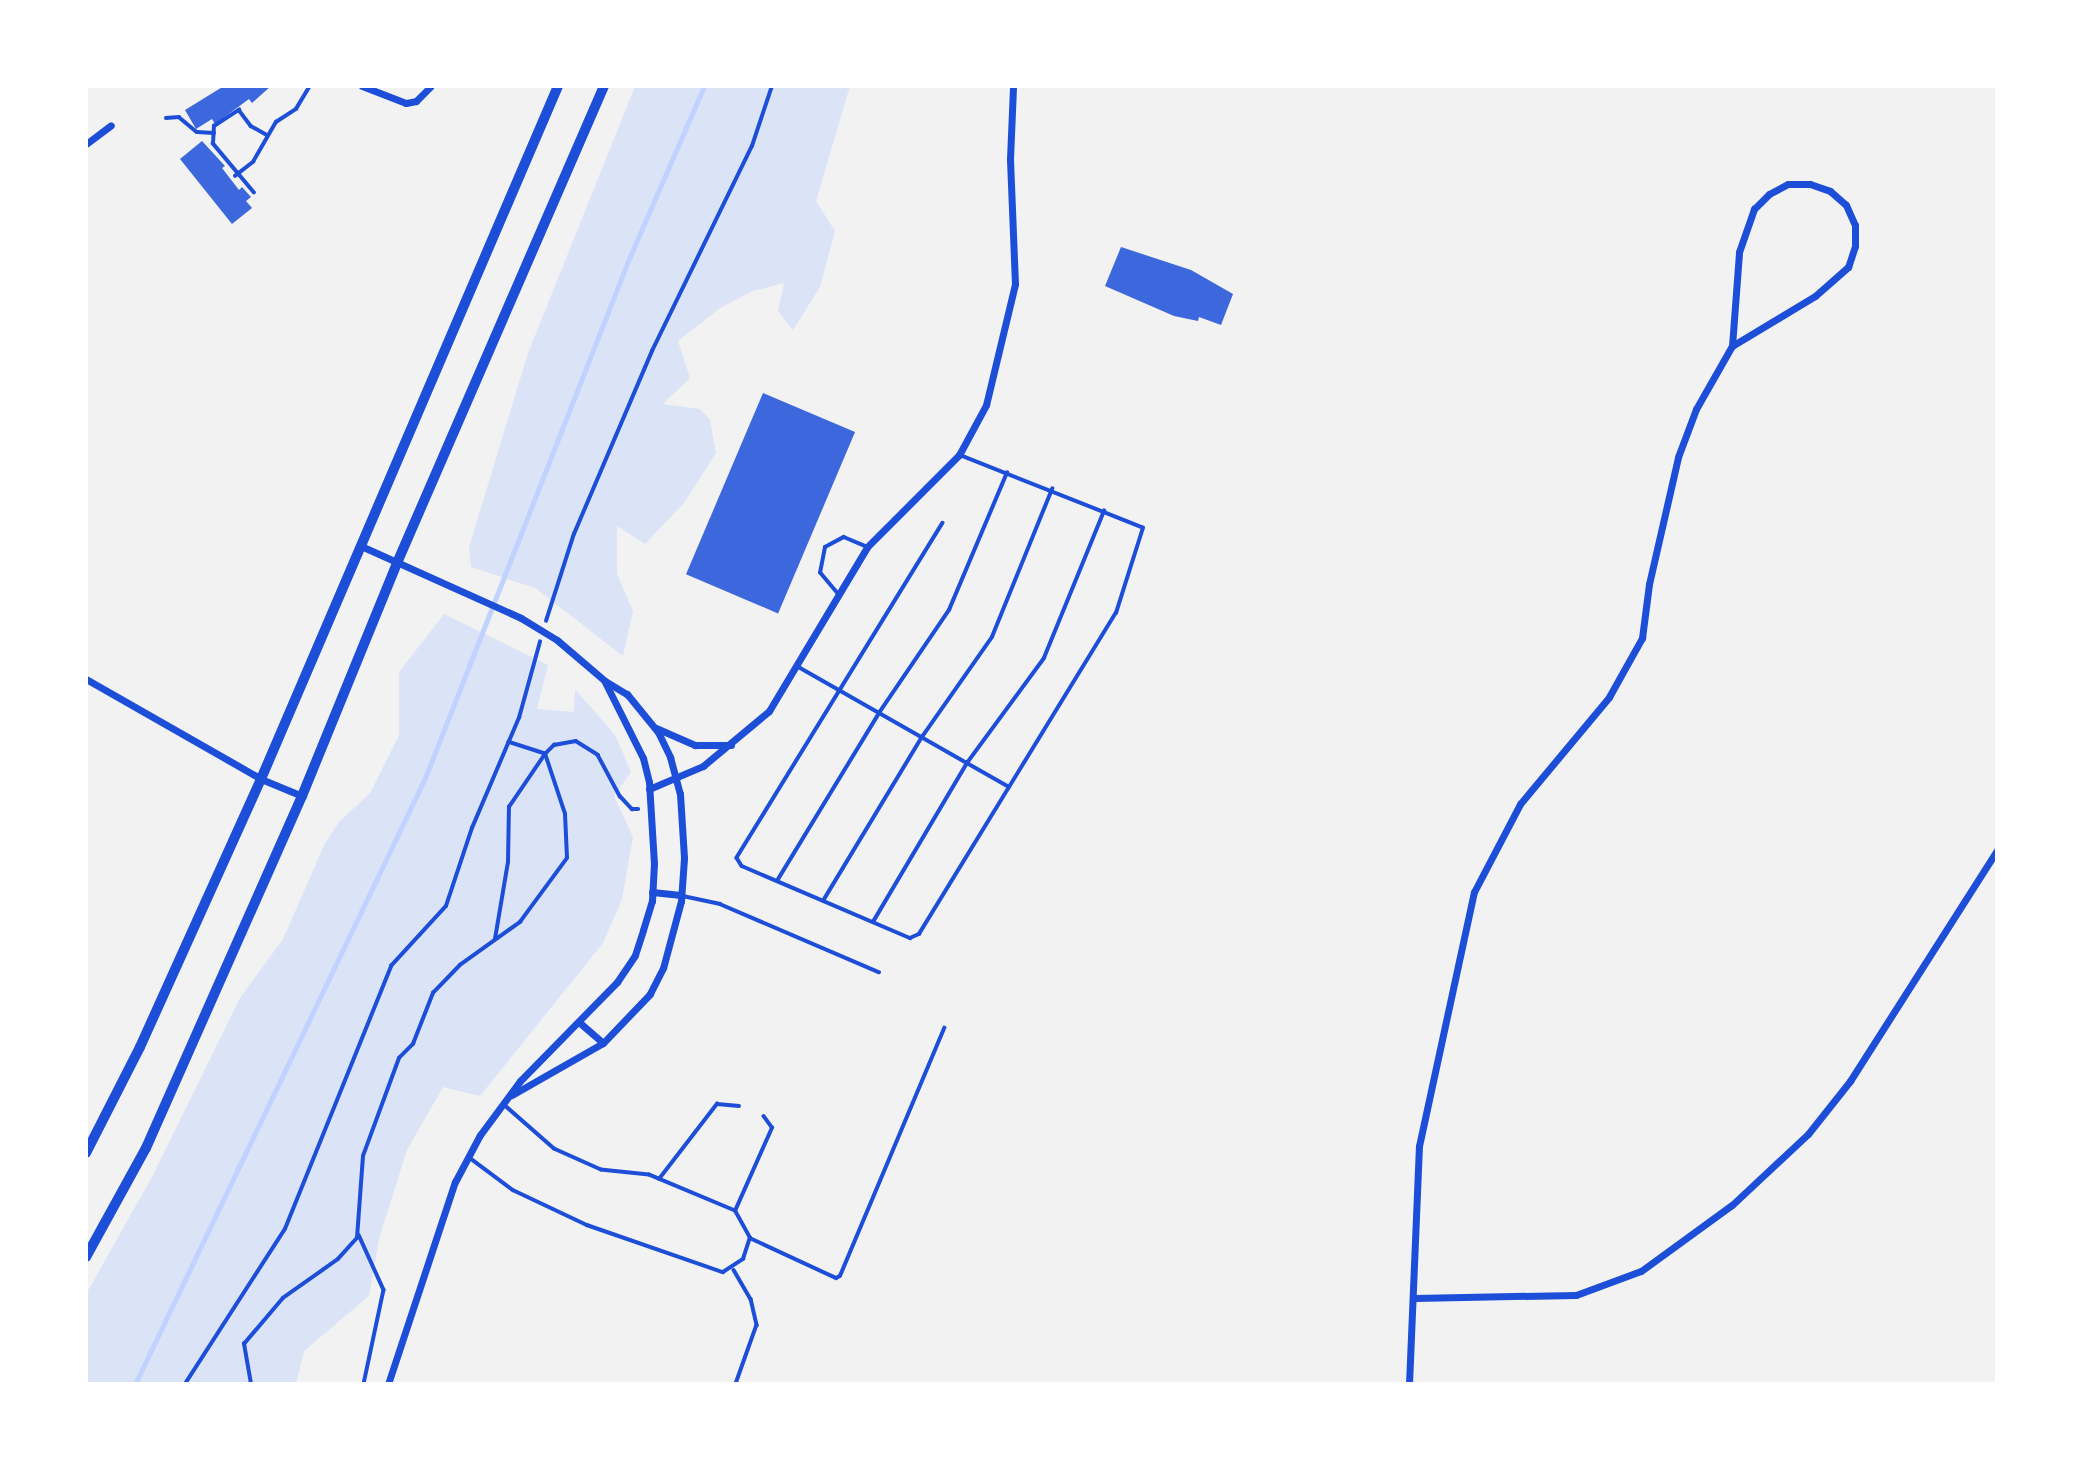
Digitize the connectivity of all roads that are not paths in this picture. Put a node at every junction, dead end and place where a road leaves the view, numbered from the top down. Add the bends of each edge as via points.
1 (362, 86) edge
2 (558, 86) edge
3 (604, 86) edge
4 (1013, 86) edge
5 (430, 87) edge
6 (111, 125) dead end
7 (86, 144) edge
8 (1732, 346) junction
9 (959, 455) junction
10 (1007, 473) junction
11 (1052, 489) junction
12 (1104, 510) junction
13 (943, 523) dead end
14 (361, 546) junction
15 (867, 547) junction
16 (397, 563) junction
17 (837, 593) junction
18 (795, 665) junction
19 (86, 679) edge
20 (605, 681) junction
21 (839, 691) junction
22 (879, 713) junction
23 (655, 727) junction
24 (922, 737) junction
25 (732, 745) junction
26 (967, 763) junction
27 (261, 779) junction
28 (676, 780) junction
29 (1009, 787) junction
30 (649, 789) junction
31 (302, 796) junction
32 (1997, 850) edge
33 (777, 881) junction
34 (652, 892) junction
35 (681, 895) junction
36 (823, 901) junction
37 (873, 922) junction
38 (878, 972) dead end
39 (580, 1023) junction
40 (944, 1028) dead end
41 (603, 1043) junction
42 (512, 1095) junction
43 (504, 1105) junction
44 (739, 1106) dead end
45 (764, 1117) dead end
46 (86, 1153) edge
47 (469, 1156) junction
48 (659, 1179) junction
49 (735, 1210) junction
50 (750, 1238) junction
51 (86, 1257) edge
52 (734, 1269) junction
53 (1414, 1298) junction
54 (388, 1384) edge
55 (736, 1384) edge
56 (1409, 1384) edge

1 - 5 street via 406,103 416,101
2 - 14 main road
3 - 16 main road
4 - 9 street via 1010,159 1016,284 986,405
6 - 7 street
8 - 8 street via 1815,296 1848,267 1856,246 1855,225 1846,205 1830,191 1810,184 1788,184 1754,209 1739,252
8 - 53 street via 1696,409 1678,457 1649,584 1642,638 1628,671 1520,804 1474,892 1419,1146
9 - 10 lane
9 - 15 street
10 - 11 lane
10 - 22 lane via 949,610
11 - 12 lane
11 - 24 lane via 992,637
12 - 26 lane via 1044,658
12 - 29 lane via 1143,528 1116,613
13 - 21 lane
14 - 16 street
14 - 27 main road
15 - 17 street
15 - 17 lane via 844,537 825,547 820,573
16 - 20 street via 557,640
16 - 31 main road
17 - 18 street
18 - 21 lane
18 - 25 street via 769,711
19 - 27 street
20 - 23 street via 627,694
20 - 30 street via 643,758
21 - 22 lane
21 - 33 lane via 737,858 742,866
22 - 24 lane
22 - 33 lane
23 - 25 street via 688,743
23 - 28 street
24 - 26 lane
24 - 36 lane
25 - 28 street
26 - 29 lane
26 - 37 lane
27 - 31 street
27 - 46 main road via 140,1047
28 - 30 street
28 - 35 street via 683,836
29 - 37 lane via 919,934 911,938
30 - 34 street
31 - 51 main road via 146,1148
32 - 53 street via 1850,1081 1808,1134 1732,1205 1641,1271 1576,1295
33 - 36 lane
34 - 35 street
34 - 39 street via 635,956
35 - 38 lane via 720,904
35 - 41 street via 674,939 650,994
36 - 37 lane
39 - 41 street
39 - 42 street via 520,1081
40 - 50 lane via 840,1276
41 - 42 street
42 - 43 street
43 - 47 street
43 - 48 lane via 554,1149 601,1170
44 - 48 lane via 716,1104
45 - 49 lane via 772,1128
47 - 52 lane via 513,1191 587,1225 723,1272
47 - 54 street via 455,1182
48 - 49 lane
49 - 50 lane
50 - 52 lane
52 - 55 lane via 751,1298 757,1325
53 - 56 street

